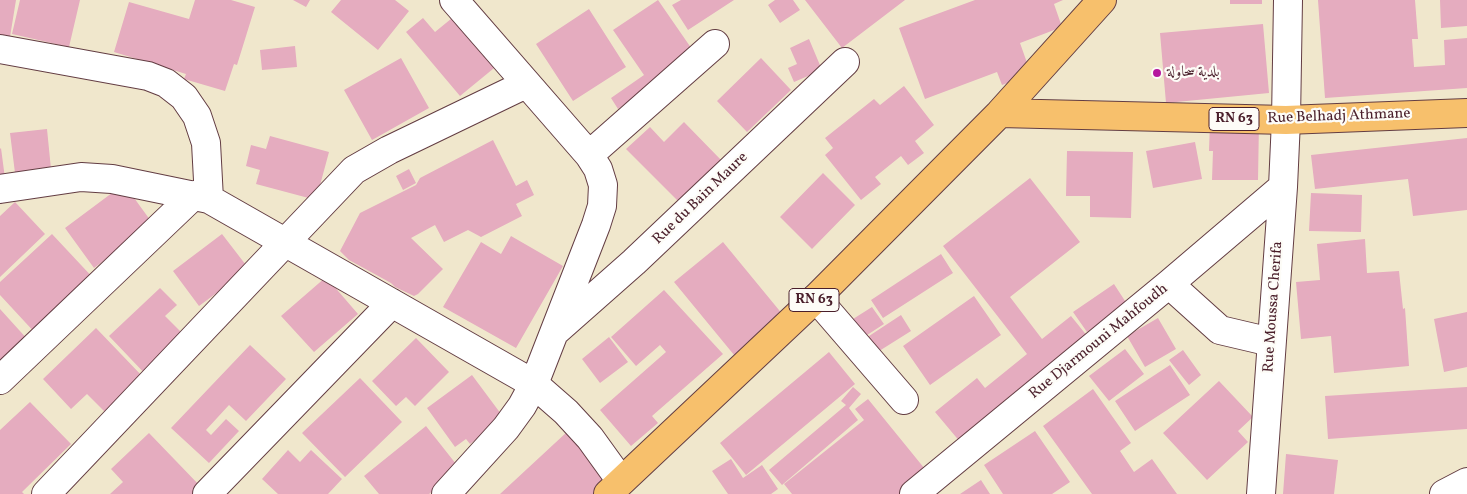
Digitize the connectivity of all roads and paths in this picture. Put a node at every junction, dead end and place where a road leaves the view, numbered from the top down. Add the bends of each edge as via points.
1 (454, 0) edge
2 (1102, 0) edge
3 (1288, 0) edge
4 (715, 44) dead end
5 (0, 49) edge
6 (845, 62) dead end
7 (526, 84) junction
8 (1000, 113) junction
9 (1467, 113) edge
10 (1286, 120) junction
11 (589, 156) junction
12 (1283, 187) junction
13 (0, 189) edge
14 (201, 197) junction
15 (286, 242) junction
16 (1169, 284) junction
17 (816, 298) junction
18 (392, 303) junction
19 (553, 333) junction
20 (1271, 342) junction
21 (0, 380) edge
22 (534, 384) junction
23 (904, 400) dead end
24 (1467, 482) edge
25 (616, 489) edge
26 (46, 494) edge
27 (208, 494) edge
28 (446, 494) edge
29 (914, 494) edge
30 (1262, 494) edge
31 (1444, 494) edge

1 - 7 street
2 - 8 main road
3 - 10 street, Rue Moussa Cherifa
4 - 11 street
5 - 14 street via 148,76 166,83 184,97 198,116 206,143
6 - 19 street, Rue du Bain Maure via 634,262
7 - 11 street
7 - 15 street via 354,170
8 - 10 main road, Rue Belhadj Athmane / RN 63
8 - 17 main road, RN 63
9 - 10 main road, Rue Belhadj Athmane / RN 63
10 - 12 street, Rue Moussa Cherifa
11 - 19 street via 603,185 602,206
12 - 16 street, Rue Djarmouni Mahfoudh
12 - 20 street, Rue Moussa Cherifa
13 - 14 street via 81,178 112,179
14 - 15 street
14 - 21 street
15 - 18 street
15 - 26 street
16 - 20 street via 1220,330
16 - 29 street, Rue Djarmouni Mahfoudh
17 - 23 street
17 - 25 main road, RN 63
18 - 22 street
18 - 27 street
19 - 22 street
20 - 30 street, Rue Moussa Cherifa
22 - 25 street via 590,438
22 - 28 street via 506,428
24 - 31 street

